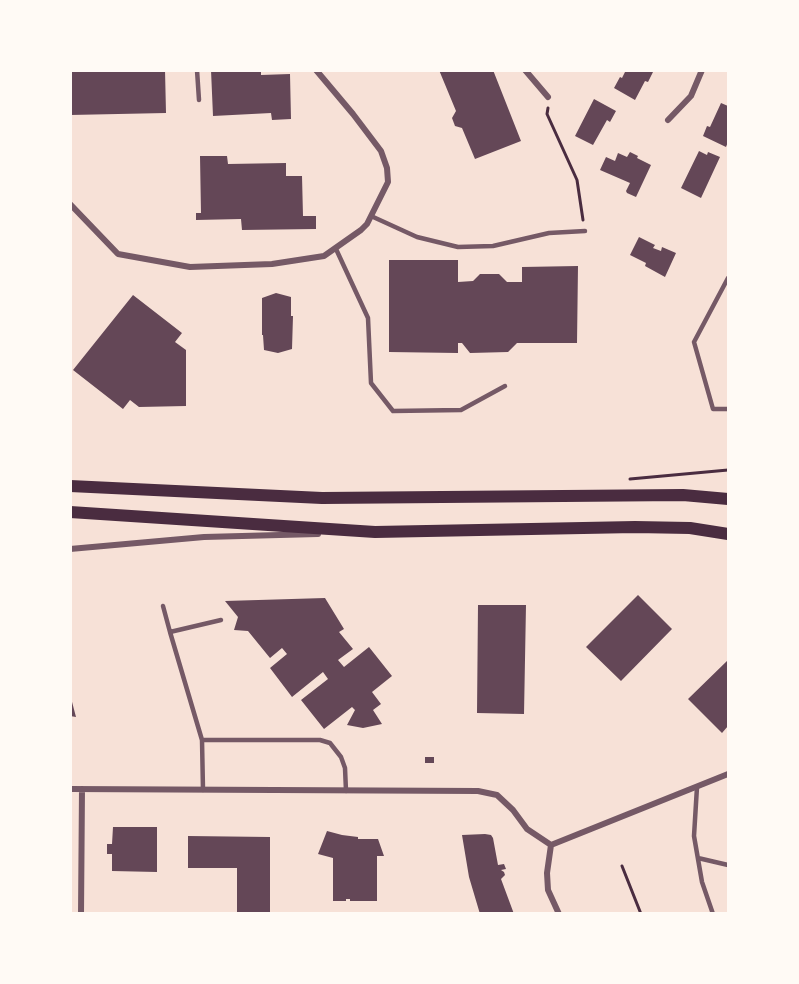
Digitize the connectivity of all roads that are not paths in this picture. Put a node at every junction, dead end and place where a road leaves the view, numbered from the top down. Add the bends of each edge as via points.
1 (197, 70) edge
2 (316, 70) edge
3 (525, 70) edge
4 (702, 70) edge
5 (548, 97) road end
6 (199, 100) dead end
7 (668, 120) dead end
8 (70, 204) edge
9 (371, 216) junction
10 (585, 231) road end
11 (336, 249) junction
12 (729, 278) edge
13 (505, 386) dead end
14 (729, 409) edge
15 (70, 486) edge
16 (729, 499) edge
17 (70, 512) edge
18 (375, 532) junction
19 (729, 534) edge
20 (70, 549) edge
21 (162, 606) dead end
22 (220, 620) dead end
23 (170, 632) junction
24 (202, 740) junction
25 (729, 774) edge
26 (697, 787) junction
27 (70, 789) edge
28 (82, 789) junction
29 (203, 790) junction
30 (346, 790) junction
31 (551, 845) junction
32 (698, 858) junction
33 (729, 865) edge
34 (81, 914) edge
35 (558, 914) edge
36 (712, 914) edge

1 - 6 lane
2 - 9 street via 381,152 388,182
3 - 5 street
4 - 7 street via 691,96
8 - 11 street via 118,254 190,267 272,264 324,256
9 - 10 lane via 417,237 459,247 494,246 549,233
9 - 11 street via 362,230
11 - 13 lane via 368,318 371,383 393,411 461,410
12 - 14 lane via 693,342 713,409
15 - 16 main road via 321,498 683,495
17 - 18 main road
18 - 19 main road via 635,527 690,528
18 - 20 street via 204,537
21 - 23 lane
22 - 23 lane
23 - 24 lane
24 - 29 lane
24 - 30 lane via 330,743 345,768
25 - 26 street
26 - 31 street
26 - 32 lane via 694,836
27 - 28 street
28 - 29 street
28 - 34 street
29 - 30 street
30 - 31 street via 478,791 497,795 528,829
31 - 35 street via 548,890
32 - 33 lane
32 - 36 lane

